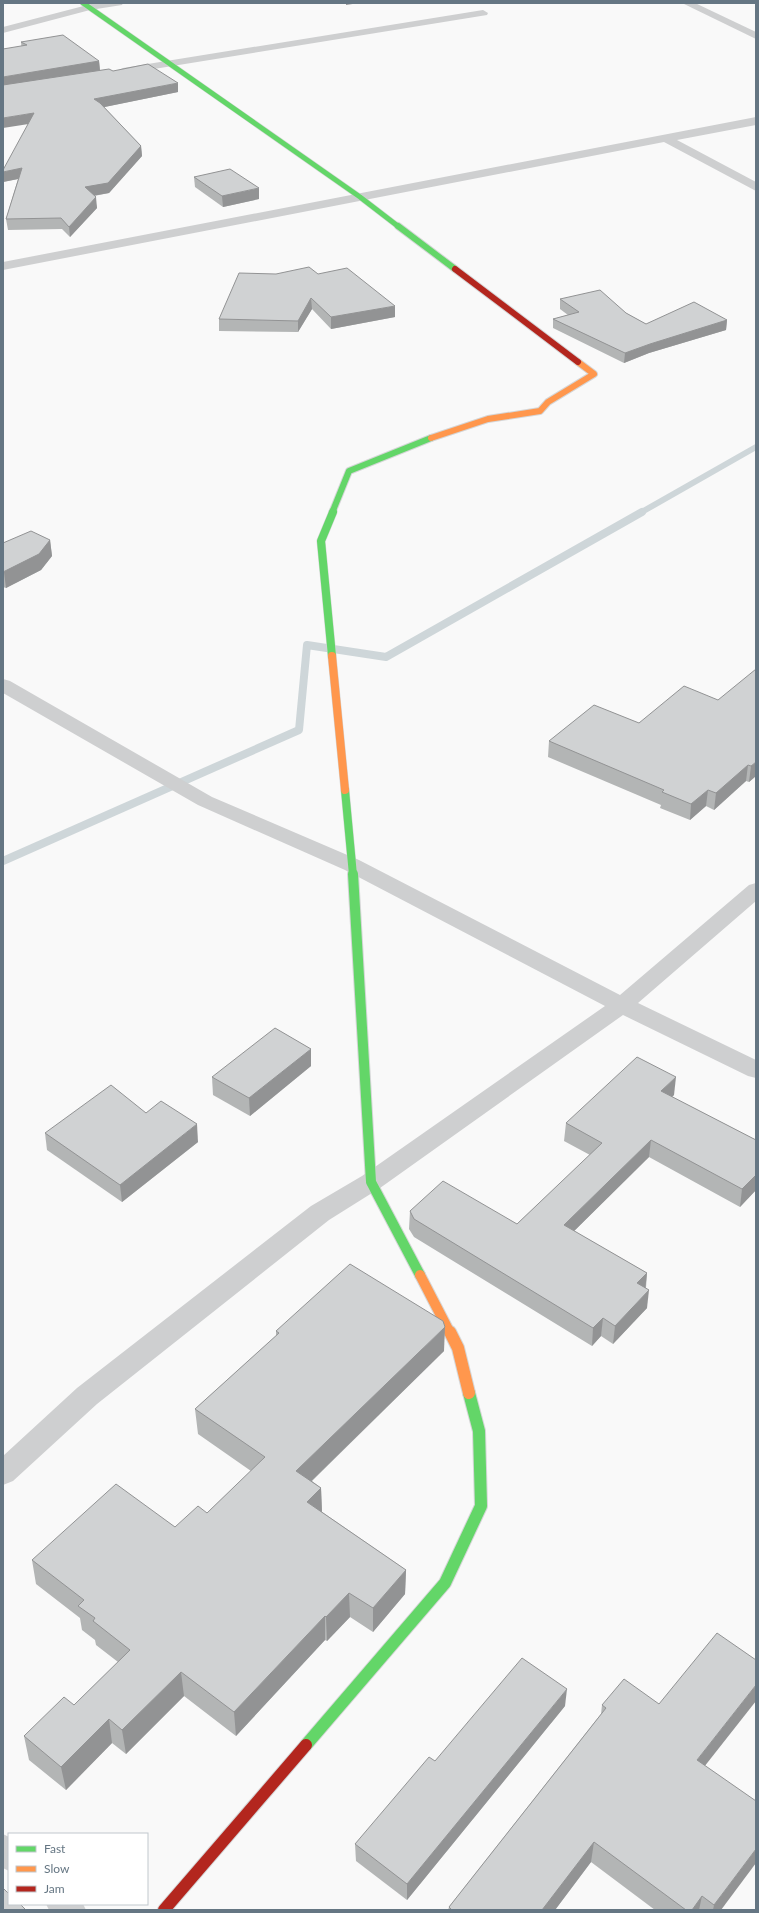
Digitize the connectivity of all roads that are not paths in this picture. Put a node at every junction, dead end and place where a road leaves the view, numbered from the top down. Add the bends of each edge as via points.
1 (118, 3) edge
2 (465, 3) edge
3 (687, 3) edge
4 (86, 5) edge
5 (7, 29) edge
6 (756, 36) edge
7 (168, 64) junction
8 (113, 73) edge
9 (756, 121) edge
10 (665, 138) junction
11 (756, 187) edge
12 (360, 197) junction
13 (3, 266) edge
14 (3, 685) edge
15 (352, 865) junction
16 (756, 890) edge
17 (622, 1005) junction
18 (756, 1070) edge
19 (371, 1182) junction
20 (3, 1473) edge
21 (164, 1910) edge

1 - 4 street
2 - 7 street via 483,12
3 - 6 street
4 - 5 street
4 - 7 street
7 - 8 street
7 - 12 street
9 - 10 street
10 - 11 street
10 - 12 street
12 - 13 street
12 - 15 street via 594,374 548,402 540,411 488,419 349,471 321,541
14 - 15 street via 205,801
15 - 17 street
15 - 19 street
16 - 17 street
17 - 18 street
17 - 19 street
19 - 20 street via 320,1213 87,1396
19 - 21 street via 458,1348 479,1431 481,1506 445,1583

